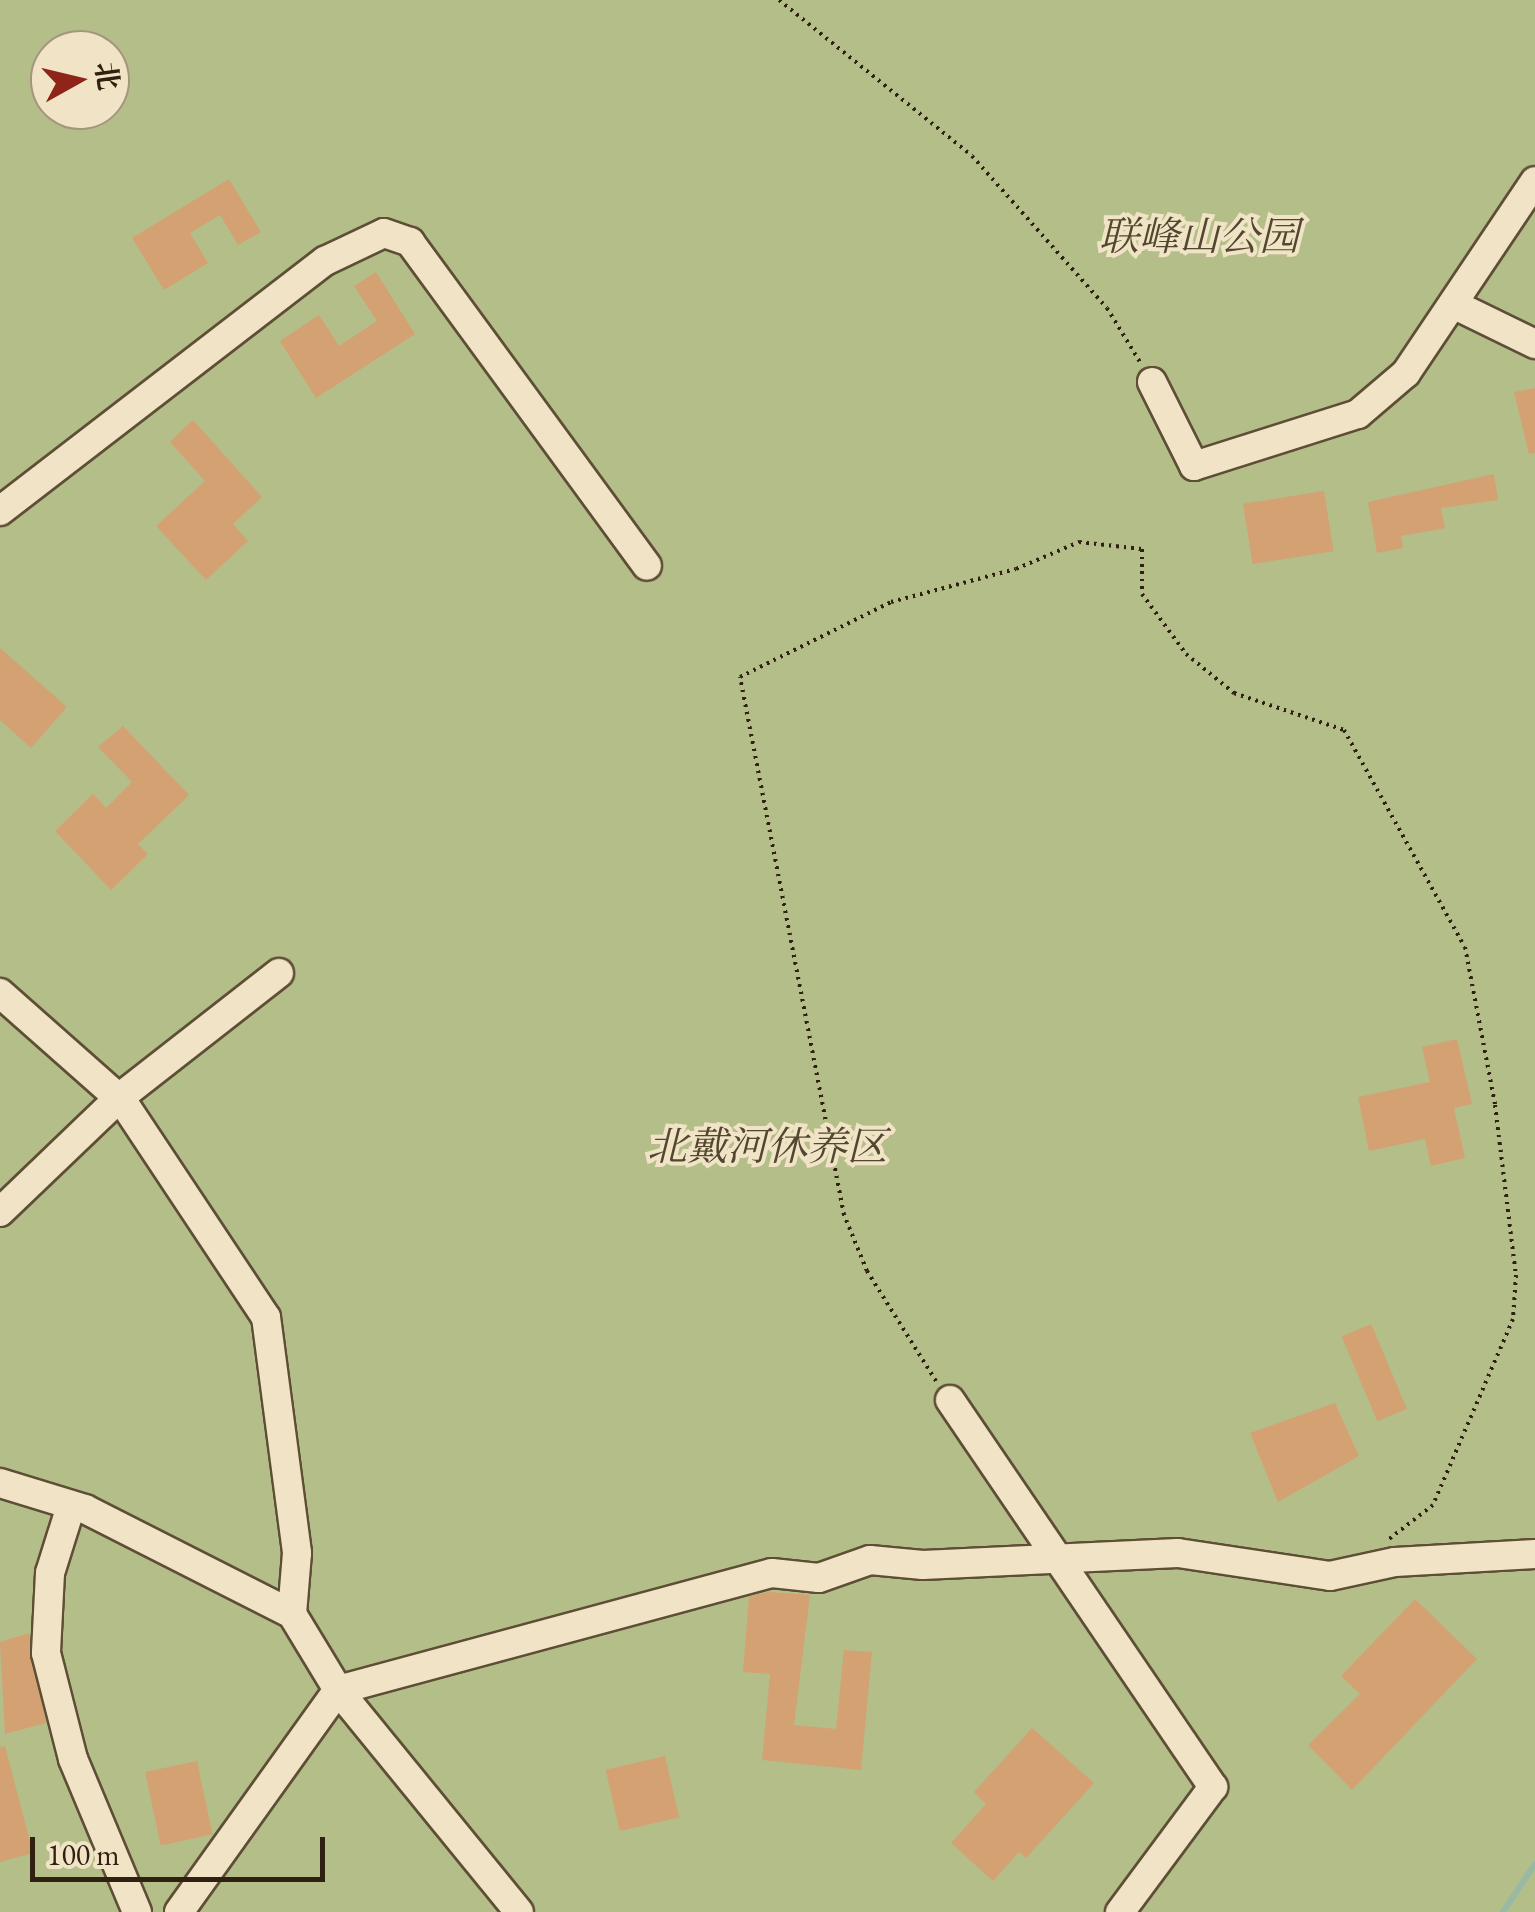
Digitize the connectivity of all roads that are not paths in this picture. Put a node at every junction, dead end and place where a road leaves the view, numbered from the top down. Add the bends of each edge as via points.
1 (1535, 181) edge
2 (1455, 305) junction
3 (1535, 344) edge
4 (1152, 382) road end
5 (0, 511) edge
6 (647, 566) dead end
7 (279, 973) dead end
8 (0, 993) edge
9 (118, 1098) junction
10 (0, 1212) edge
11 (950, 1400) road end
12 (0, 1484) edge
13 (71, 1506) junction
14 (1535, 1554) edge
15 (1054, 1559) junction
16 (292, 1614) junction
17 (338, 1690) junction
18 (137, 1912) edge
19 (179, 1912) edge
20 (520, 1912) edge
21 (1120, 1912) edge

1 - 2 street
2 - 3 street
2 - 4 street via 1406,373 1358,414 1194,466
5 - 6 street via 325,261 384,233 410,242
7 - 9 street
8 - 9 street
9 - 10 street
9 - 16 street via 266,1317 297,1554
11 - 15 street
12 - 13 street
13 - 16 street
13 - 18 street via 50,1573 46,1653 73,1758
14 - 15 street via 1395,1562 1330,1576 1178,1552
15 - 17 street via 870,1560 819,1578 772,1573
15 - 21 street via 1213,1787
16 - 17 street
17 - 19 street
17 - 20 street

